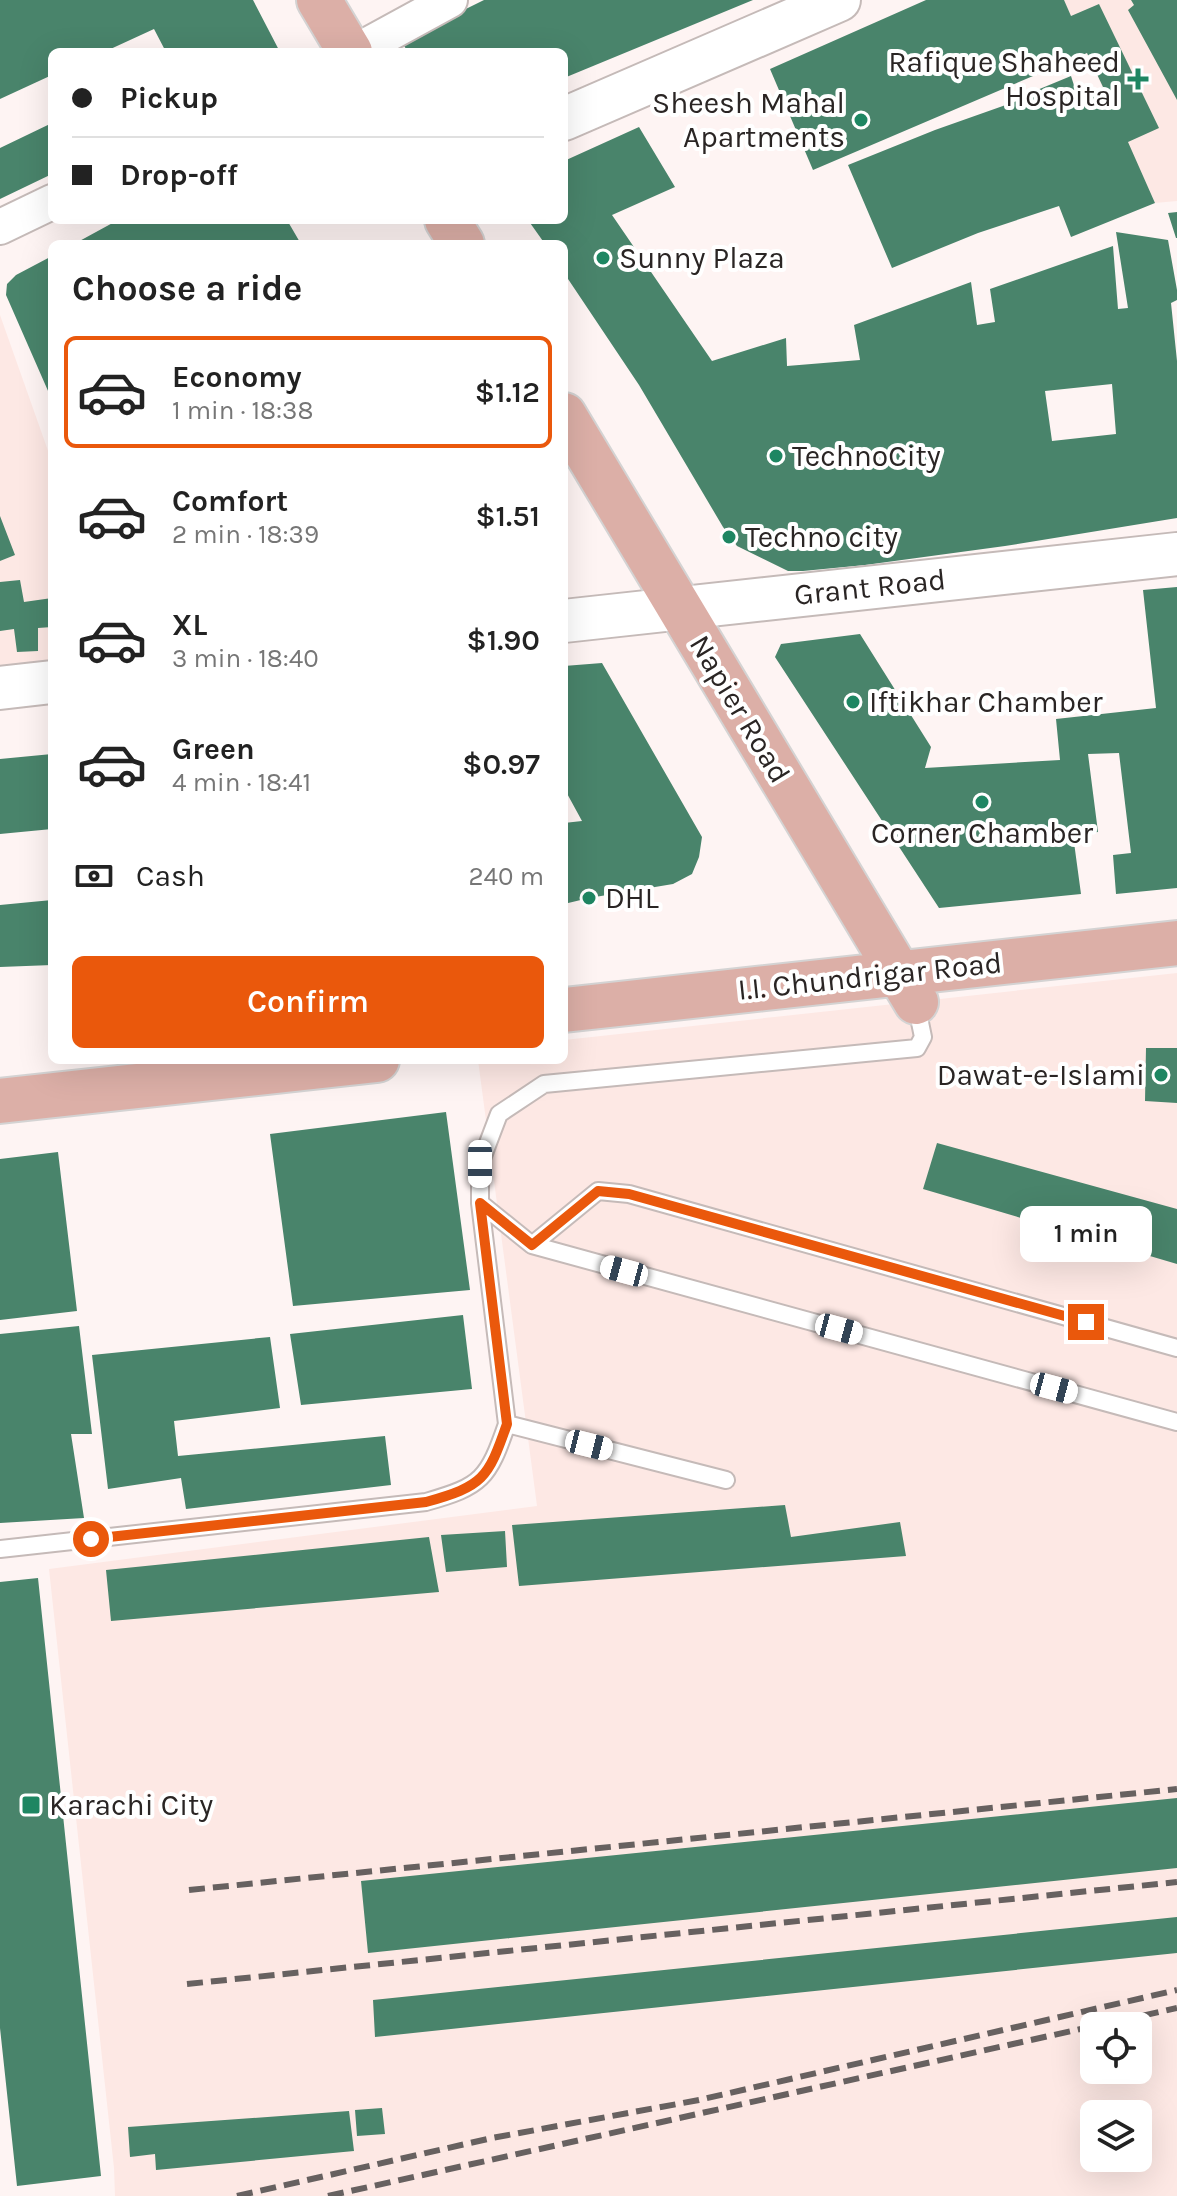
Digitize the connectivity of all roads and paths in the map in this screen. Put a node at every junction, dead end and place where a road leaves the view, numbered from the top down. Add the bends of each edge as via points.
1 (319, 0) edge
2 (450, 0) edge
3 (839, 0) edge
4 (349, 48) edge
5 (360, 48) edge
6 (568, 117) edge
7 (48, 204) edge
8 (0, 227) edge
9 (568, 422) edge
10 (1177, 554) edge
11 (679, 608) junction
12 (568, 621) edge
13 (48, 682) edge
14 (0, 688) edge
15 (1177, 943) edge
16 (1177, 973) edge
17 (908, 987) junction
18 (568, 1010) edge
19 (568, 1039) edge
20 (66, 1064) edge
21 (340, 1064) edge
22 (0, 1071) edge
23 (0, 1101) edge
24 (480, 1203) junction
25 (532, 1245) junction
26 (1177, 1348) edge
27 (1177, 1422) edge
28 (507, 1424) junction
29 (726, 1480) dead end
30 (0, 1549) edge

1 - 4 main road
2 - 5 street
3 - 6 street
7 - 8 street
9 - 11 main road, Napier Road
10 - 11 street, Grant Road
11 - 12 street, Grant Road
11 - 17 main road, Napier Road
13 - 14 street
15 - 17 main road, I.I. Chundrigar Road
16 - 17 main road, I.I. Chundrigar Road
17 - 18 main road, I.I. Chundrigar Road
17 - 19 main road, I.I. Chundrigar Road
17 - 24 lane via 923,1037 917,1048 544,1084 499,1114 480,1164
20 - 22 main road
21 - 23 main road
24 - 25 lane
24 - 28 lane
25 - 26 lane via 598,1191 629,1194
25 - 27 lane
28 - 29 lane
28 - 30 lane via 482,1478 460,1493 426,1502

